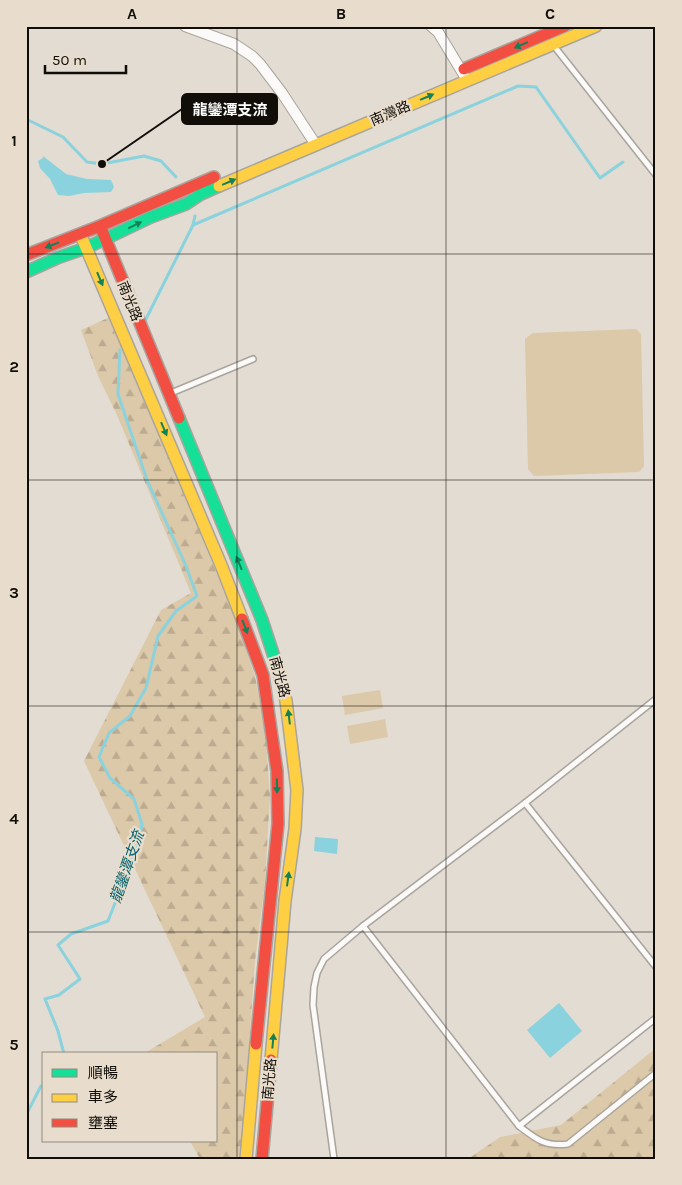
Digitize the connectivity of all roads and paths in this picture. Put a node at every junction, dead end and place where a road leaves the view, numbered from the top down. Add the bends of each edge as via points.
1 (185, 26) edge
2 (431, 26) edge
3 (566, 26) edge
4 (596, 26) edge
5 (544, 30) edge
6 (554, 45) junction
7 (461, 75) junction
8 (417, 90) dead end
9 (313, 140) junction
10 (656, 175) edge
11 (100, 226) junction
12 (80, 234) junction
13 (106, 238) junction
14 (86, 248) junction
15 (26, 255) edge
16 (26, 272) edge
17 (253, 359) dead end
18 (168, 394) junction
19 (656, 699) edge
20 (525, 803) junction
21 (363, 926) junction
22 (656, 967) edge
23 (656, 1018) edge
24 (656, 1073) edge
25 (518, 1126) junction
26 (246, 1159) edge
27 (262, 1159) edge
28 (334, 1159) edge

1 - 9 street via 234,44 252,56 282,92
2 - 7 street via 438,32
3 - 5 street, 南灣路
4 - 6 street, 南灣路
5 - 6 lane
5 -> 7 street, 南灣路
6 - 7 street, 南灣路
6 - 10 lane
9 -> 7 street, 南灣路
8 - 9 street, 南灣路
9 - 11 street, 南灣路
13 -> 9 street, 南灣路 via 186,204
11 - 12 street
11 - 13 street, 南光路
12 - 14 street, 南光路
12 -> 15 street
13 - 14 street
13 - 18 street, 南光路
14 - 16 street
14 -> 26 street, 南光路 via 221,565 263,675 277,771 278,824
17 - 18 lane
27 -> 18 street, 南光路 via 285,901 295,830 294,756 286,701 262,620
19 - 20 lane
20 - 21 lane
20 - 22 lane
21 - 25 lane
21 - 28 lane via 324,959 314,987 313,1005
23 - 25 lane
24 - 25 lane via 568,1144 554,1146 538,1140

